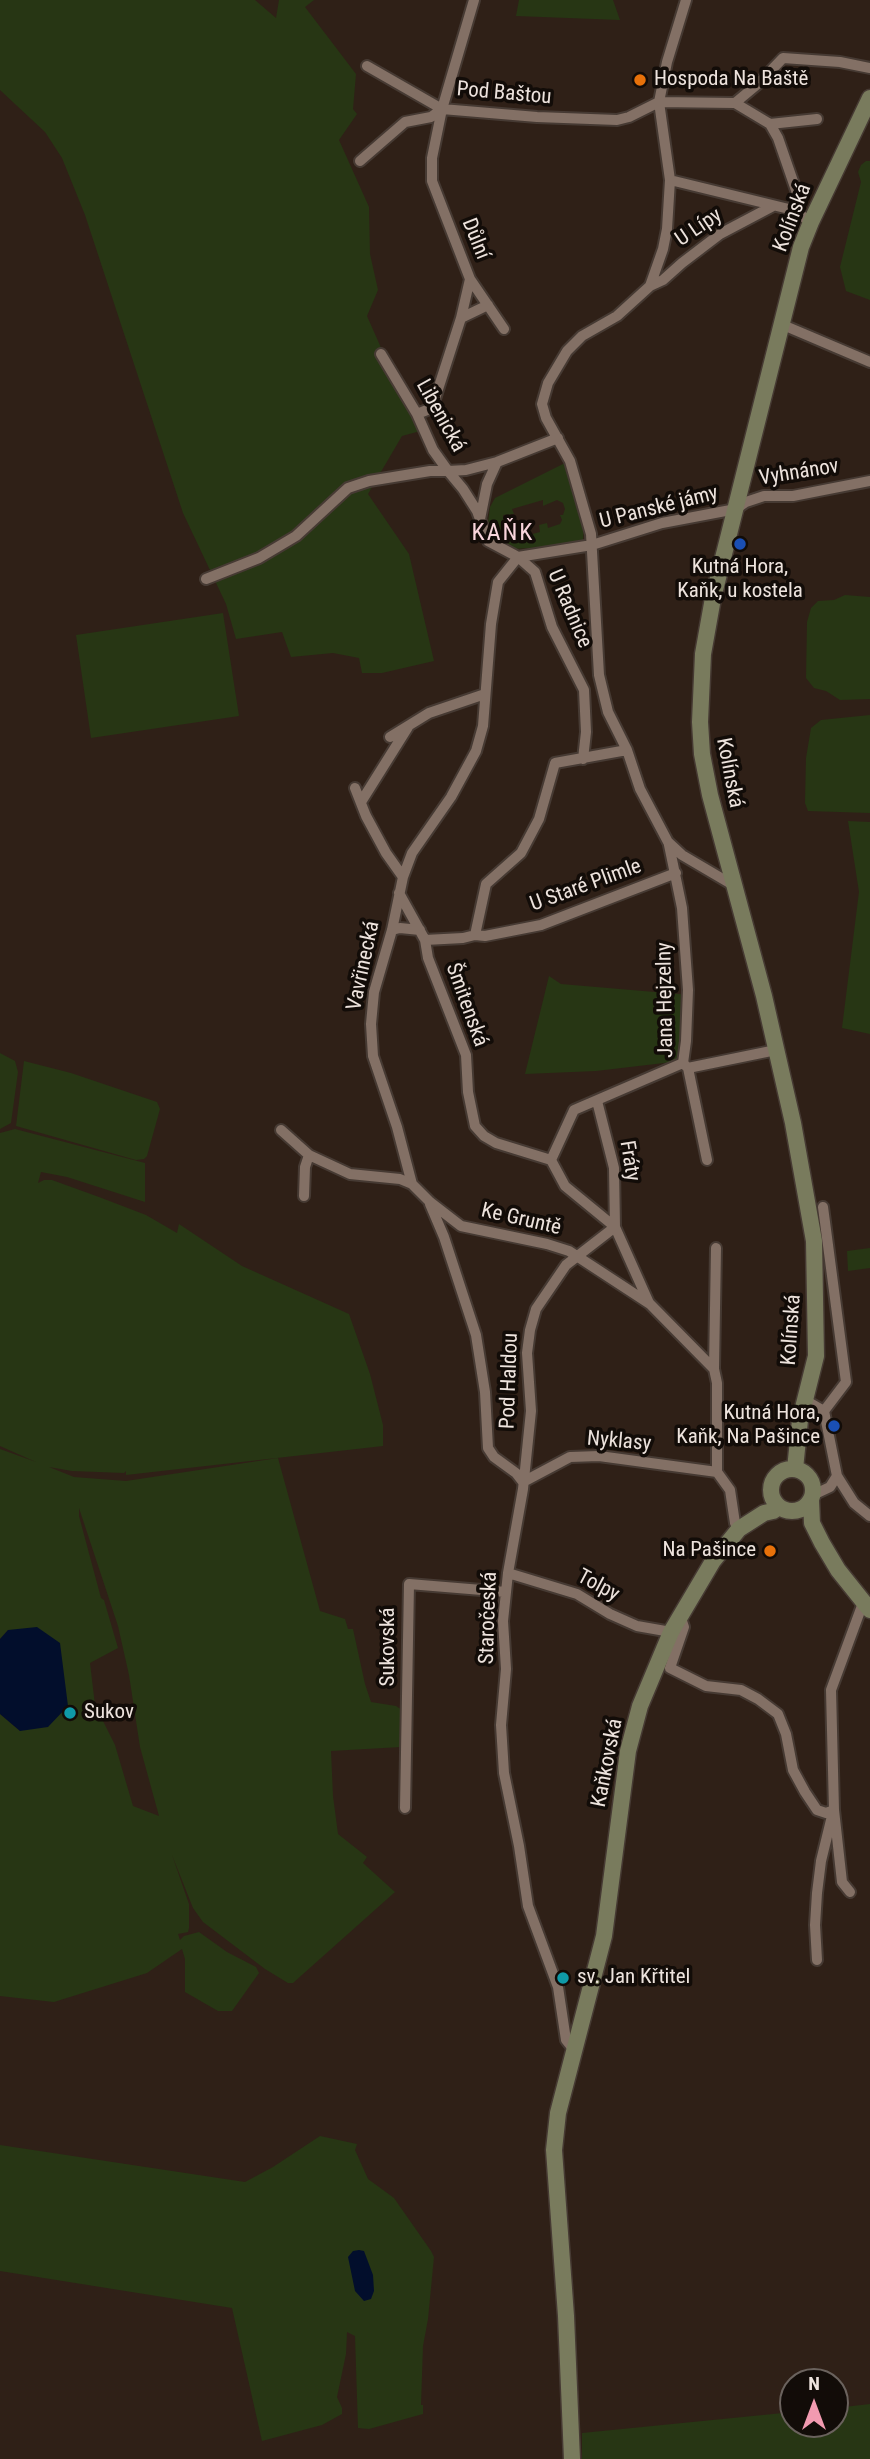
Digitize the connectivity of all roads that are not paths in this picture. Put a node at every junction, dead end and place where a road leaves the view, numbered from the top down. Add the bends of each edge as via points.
1 (474, 0) edge
2 (685, 0) edge
3 (367, 65) dead end
4 (870, 68) edge
5 (870, 98) edge
6 (659, 102) junction
7 (734, 103) junction
8 (442, 109) junction
9 (817, 119) dead end
10 (770, 124) junction
11 (360, 161) dead end
12 (670, 180) junction
13 (773, 206) junction
14 (793, 210) junction
15 (811, 222) junction
16 (470, 279) junction
17 (650, 286) junction
18 (488, 304) junction
19 (461, 318) junction
20 (783, 325) junction
21 (504, 329) dead end
22 (381, 354) dead end
23 (870, 362) edge
24 (417, 414) junction
25 (558, 438) junction
26 (497, 462) junction
27 (448, 471) junction
28 (870, 481) edge
29 (736, 509) junction
30 (480, 519) junction
31 (592, 545) junction
32 (518, 557) junction
33 (206, 579) dead end
34 (599, 675) junction
35 (580, 680) junction
36 (485, 694) junction
37 (410, 724) junction
38 (390, 737) dead end
39 (627, 750) junction
40 (583, 760) junction
41 (355, 788) dead end
42 (361, 802) junction
43 (668, 842) junction
44 (676, 873) junction
45 (403, 877) junction
46 (733, 885) junction
47 (399, 893) junction
48 (392, 930) junction
49 (475, 934) junction
50 (422, 935) junction
51 (776, 1049) junction
52 (685, 1065) junction
53 (597, 1101) junction
54 (281, 1130) dead end
55 (309, 1155) junction
56 (551, 1160) junction
57 (707, 1160) dead end
58 (412, 1184) junction
59 (304, 1196) dead end
60 (430, 1202) junction
61 (822, 1206) dead end
62 (461, 1226) junction
63 (615, 1227) junction
64 (444, 1237) junction
65 (716, 1248) dead end
66 (578, 1256) junction
67 (650, 1304) junction
68 (714, 1369) junction
69 (805, 1400) junction
70 (824, 1411) junction
71 (795, 1469) junction
72 (717, 1472) junction
73 (836, 1476) junction
74 (523, 1482) junction
75 (812, 1498) junction
76 (772, 1505) junction
77 (797, 1511) junction
78 (870, 1516) edge
79 (812, 1523) junction
80 (739, 1529) junction
81 (508, 1573) junction
82 (506, 1592) junction
83 (866, 1606) edge
84 (680, 1615) junction
85 (671, 1632) junction
86 (405, 1808) dead end
87 (834, 1810) junction
88 (850, 1892) dead end
89 (817, 1960) dead end
90 (573, 2053) junction
91 (572, 2459) edge

1 - 8 street, Důlní
2 - 6 street, U Panské jámy
3 - 8 street
4 - 7 street via 783,58
5 - 15 street, Kolínská
6 - 7 street
6 - 8 street, Pod Baštou via 617,120
6 - 12 street, U Panské jámy
7 - 10 street
8 - 11 street, Pod Baštou via 432,117 405,122
8 - 16 street, Důlní via 432,181
9 - 10 street
10 - 14 street via 797,193
12 - 13 street, U Lípy
12 - 17 street, U Panské jámy via 667,229
13 - 14 street, U Lípy
13 - 17 street, U Lípy via 720,234
14 - 15 street, U Lípy
15 - 20 street, Kolínská
16 - 18 street
16 - 19 street, Důlní
17 - 25 street, U Panské jámy via 567,351 543,399 546,418
18 - 19 street
18 - 21 street
19 - 24 street, Důlní via 432,408
20 - 23 street
20 - 29 street, Kolínská
22 - 24 street, Libenická
24 - 27 street, Libenická
25 - 26 street, Libenická
25 - 31 street, U Panské jámy via 583,500
26 - 27 street, Libenická
26 - 30 street
27 - 30 street
27 - 33 street via 348,488 296,536 259,558
28 - 29 street, Vyhnánov via 793,496 764,496
29 - 31 street, U Panské jámy via 662,523
29 - 46 street, Kolínská via 703,654 700,722 710,795
30 - 32 street via 488,541
31 - 32 street
31 - 34 street, U Radnice
32 - 35 street, U Radnice via 535,572 552,627
32 - 36 street, Vavřinecká via 498,582
34 - 35 street, U Radnice
34 - 39 street, U Radnice via 608,712
35 - 40 street, U Radnice via 586,732
36 - 37 street
36 - 45 street, Vavřinecká via 476,751 412,853
37 - 38 street
37 - 42 street
39 - 40 street
39 - 43 street, U Radnice via 640,789
40 - 49 street via 555,764 539,819 521,853 486,884
41 - 42 street
42 - 45 street
43 - 44 street, Jana Hejzelny
43 - 46 street, U Radnice
44 - 49 street, U Staré Plimle via 541,925
44 - 52 street, Jana Hejzelny via 688,990
45 - 47 street, Vavřinecká
46 - 51 street, Kolínská
47 - 48 street, Vavřinecká
47 - 50 street, Šmitenská
48 - 50 street, U Staré Plimle
48 - 58 street, Vavřinecká via 374,992 373,1056
49 - 50 street, U Staré Plimle via 463,938
50 - 56 street, Šmitenská via 466,1055 475,1126 496,1143
51 - 52 street, Jana Hejzelny
51 - 69 street, Kolínská via 814,1241 816,1356
52 - 53 street
52 - 57 street
53 - 56 street via 574,1110
53 - 63 street, Fráty via 614,1168
54 - 55 street
55 - 58 street via 350,1174
55 - 59 street
56 - 63 street via 565,1186
58 - 60 street, Ke Gruntě
60 - 62 street, Ke Gruntě
60 - 64 street
61 - 70 street via 846,1382
62 - 64 street
62 - 66 street, Ke Gruntě via 547,1244
63 - 66 street, Ke Gruntě
63 - 67 street, Ke Gruntě
64 - 74 street via 480,1354 488,1448
65 - 68 street
66 - 67 street, Ke Gruntě
66 - 74 street, Pod Haldou via 551,1284 530,1330 531,1411
67 - 68 street, Ke Gruntě
68 - 72 street via 718,1382
69 - 70 street
69 - 71 street, Kolínská
70 - 73 street
71 - 75 street via 810,1478
71 - 76 street via 776,1477
72 - 74 street, Nyklasy via 570,1457
72 - 80 street via 730,1490
73 - 75 street via 830,1487
73 - 78 street via 854,1503
74 - 81 street, Staročeská
75 - 77 street
75 - 79 street
76 - 77 street
76 - 80 street, Kaňkovská
77 - 79 street
79 - 83 street via 838,1570
80 - 84 street, Kaňkovská
81 - 82 street, Staročeská
81 - 85 street, Tolpy via 577,1594 637,1626
82 - 86 street, Sukovská via 409,1584
82 - 90 street, Staročeská via 501,1726 504,1773 528,1906 558,1987 566,2040
83 - 87 street via 831,1690
84 - 85 street, Kaňkovská
84 - 87 street via 684,1627 670,1668 706,1686 741,1690 778,1714 793,1770 805,1792 817,1810
85 - 90 street, Kaňkovská via 640,1706 628,1751 604,1936
87 - 88 street via 842,1882
87 - 89 street via 817,1893
90 - 91 street, Kaňkovská via 554,2150

